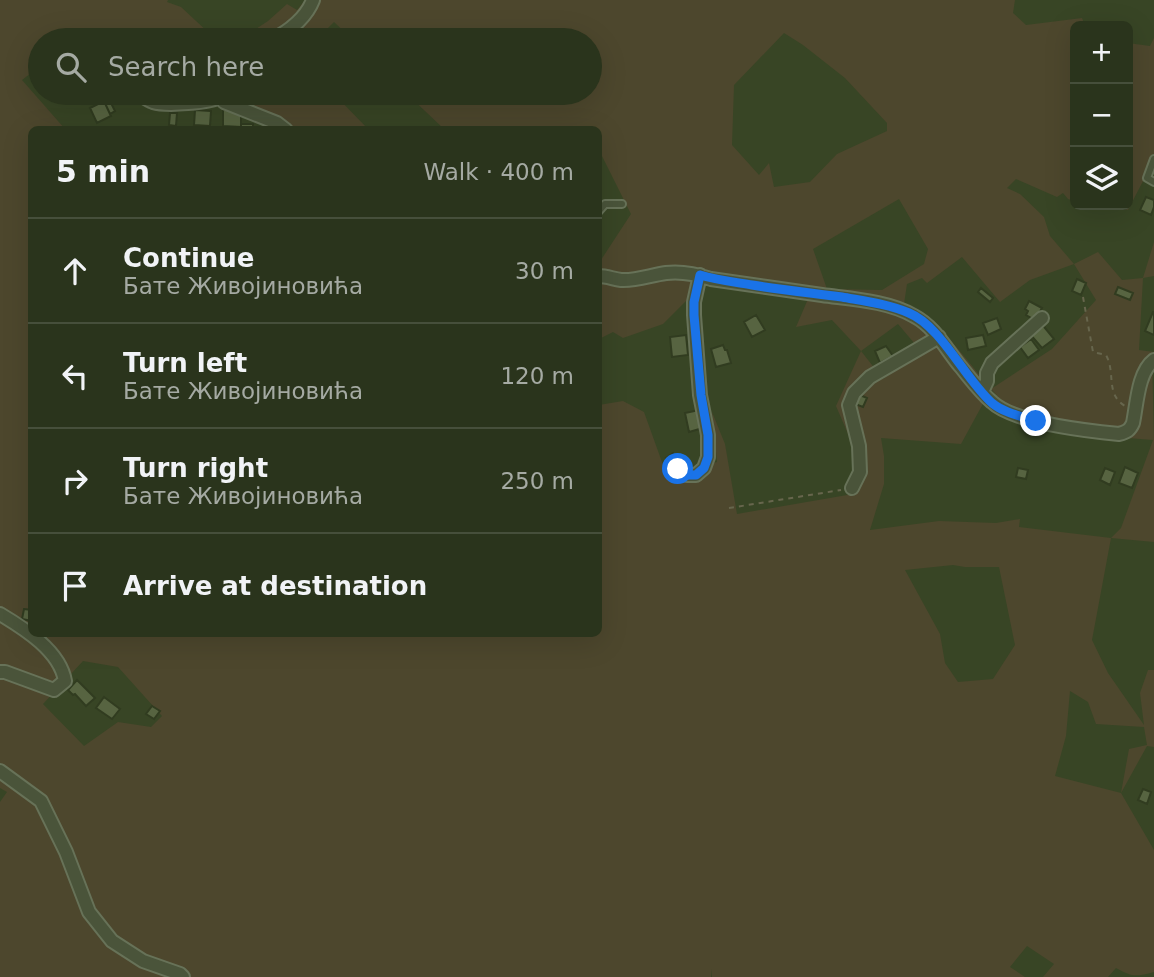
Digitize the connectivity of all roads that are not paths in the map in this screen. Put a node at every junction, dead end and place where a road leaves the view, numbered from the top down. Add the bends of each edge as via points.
1 (313, 0) edge
2 (291, 28) edge
3 (232, 105) edge
4 (281, 126) edge
5 (1154, 159) edge
6 (1154, 182) edge
7 (622, 204) dead end
8 (602, 207) edge
9 (700, 275) junction
10 (602, 276) edge
11 (1042, 318) dead end
12 (939, 337) junction
13 (1154, 360) edge
14 (982, 392) junction
15 (678, 469) dead end
16 (852, 488) road end
17 (0, 614) edge
18 (28, 633) edge
19 (33, 637) edge
20 (0, 672) edge
21 (0, 771) edge
22 (183, 977) edge

1 - 2 street
3 - 4 street
5 - 6 lane via 1147,178
7 - 8 lane
9 - 10 street via 668,273 621,280
9 - 12 street via 897,308 921,319
9 - 15 street via 694,315 708,457 696,475
11 - 14 street via 992,363
12 - 14 street
12 - 16 street via 870,377 854,393 849,405 860,472
13 - 14 street via 1143,375 1133,423 1125,433 1078,429 1010,413
17 - 18 street
19 - 20 street via 59,665 65,681 54,690
21 - 22 street via 41,801 89,912 112,941 143,961

